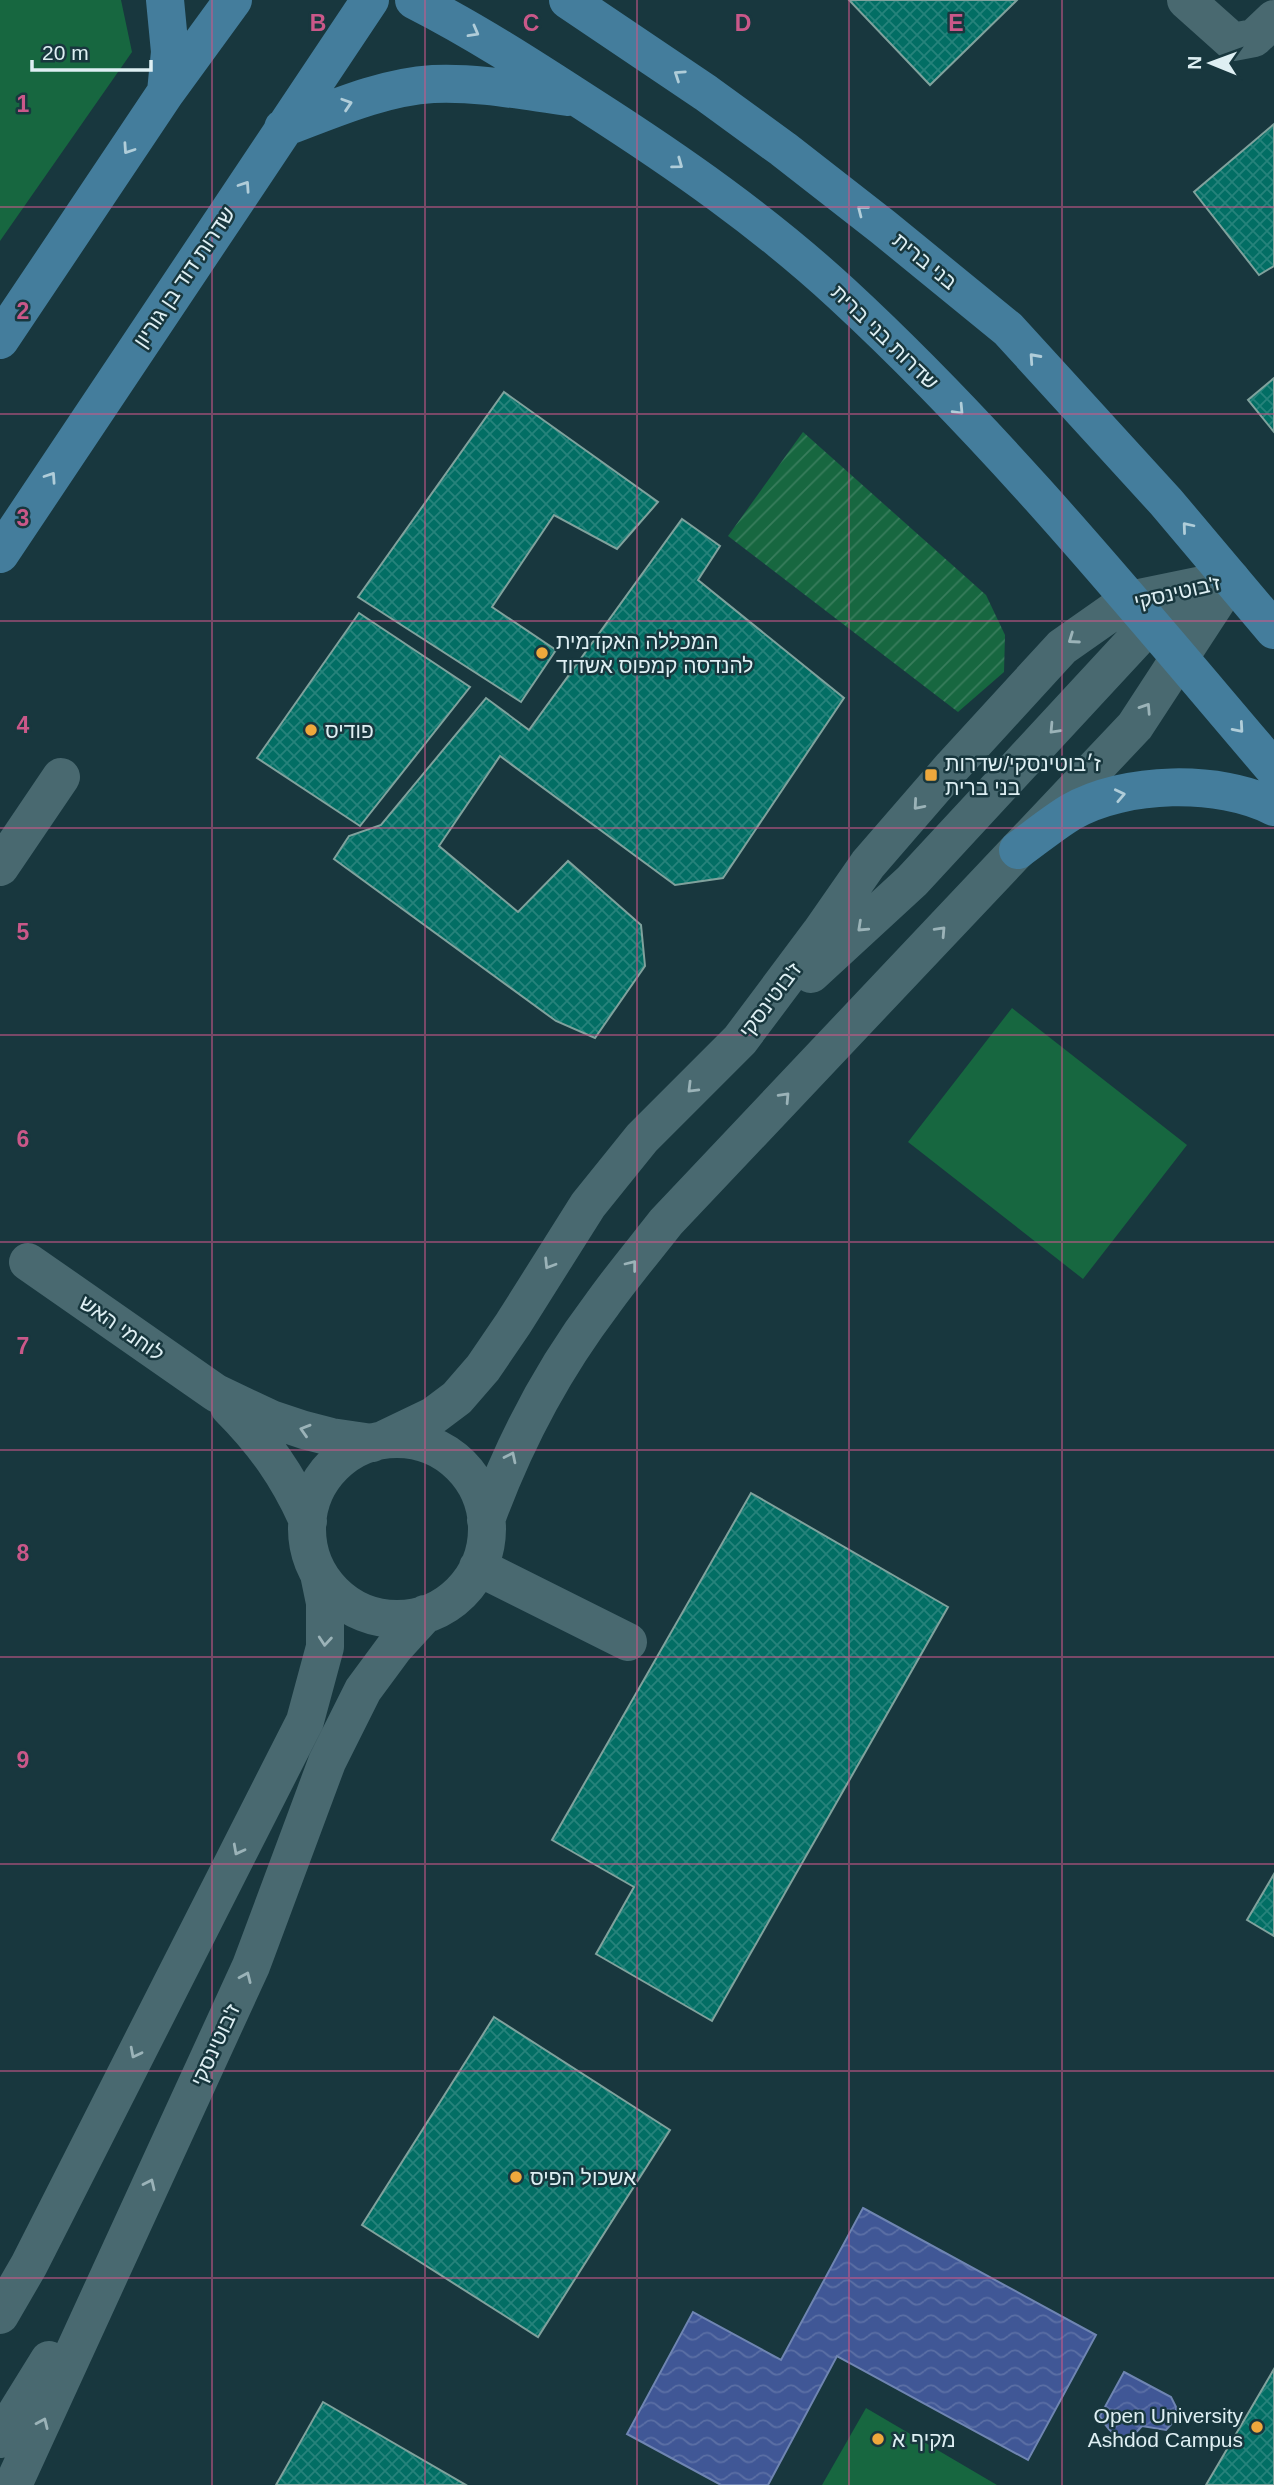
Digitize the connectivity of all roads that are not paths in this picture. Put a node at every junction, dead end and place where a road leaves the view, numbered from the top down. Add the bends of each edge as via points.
1 (165, 0) edge
2 (233, 0) edge
3 (370, 0) edge
4 (414, 0) edge
5 (1186, 0) edge
6 (572, 1) edge
7 (1274, 19) edge
8 (166, 92) junction
9 (580, 99) junction
10 (284, 128) junction
11 (0, 340) edge
12 (0, 554) edge
13 (1230, 579) junction
14 (1140, 612) junction
15 (1274, 630) edge
16 (1179, 658) junction
17 (1274, 769) edge
18 (61, 777) dead end
19 (1274, 807) edge
20 (1018, 849) junction
21 (0, 867) edge
22 (29, 1262) dead end
23 (216, 1394) junction
24 (379, 1441) junction
25 (486, 1520) junction
26 (307, 1521) junction
27 (478, 1567) junction
28 (319, 1574) junction
29 (425, 1614) junction
30 (628, 1642) dead end
31 (121, 2246) junction
32 (29, 2264) junction
33 (0, 2315) edge
34 (0, 2336) edge
35 (0, 2439) edge
36 (13, 2485) edge

1 - 8 main road via 170,51
2 - 8 main road
3 - 10 main road, שדרות דוד בן גוריון
4 -> 9 main road, שדרות בני ברית via 480,35
5 - 7 street via 1233,42 1254,38
13 -> 6 main road, בני ברית via 1008,329 783,149
8 -> 11 main road
10 -> 9 main road via 344,104 431,84 474,84
9 -> 14 main road, שדרות בני ברית via 663,152 761,224 841,292 1025,479
12 -> 10 main road, שדרות דוד בן גוריון
13 - 14 street, ז'בוטינסקי
13 - 15 main road
13 - 16 street, ז'בוטינסקי
14 - 16 main road, שדרות בני ברית
14 -> 24 street, ז'בוטינסקי via 1062,647 868,864 740,1040 642,1138 588,1205 483,1368 457,1398 433,1416
16 -> 17 main road, שדרות בני ברית
20 -> 16 street, ז'בוטינסקי via 1135,726
18 - 21 street
20 -> 19 main road via 1072,811 1118,794 1199,788 1230,791
25 -> 20 street, ז'בוטינסקי via 503,1473 543,1395 602,1304 666,1222
22 - 23 street, לוחמי האש
24 -> 23 street, לוחמי האש via 331,1437 293,1427
23 - 26 street, לוחמי האש via 257,1436 295,1493
24 - 25 street via 412,1440 449,1456 475,1486
24 - 26 street via 347,1454 328,1472 314,1495
25 - 27 street
26 - 28 street
27 - 29 street via 456,1596
27 - 30 street
28 - 29 street via 335,1594 366,1613 389,1618
28 -> 32 street via 325,1647 305,1721
31 -> 29 street, ז'בוטינסקי via 251,1966 311,1800 342,1731 369,1681
31 - 35 street
36 -> 31 street, ז'בוטינסקי
32 - 33 street
32 - 34 street

